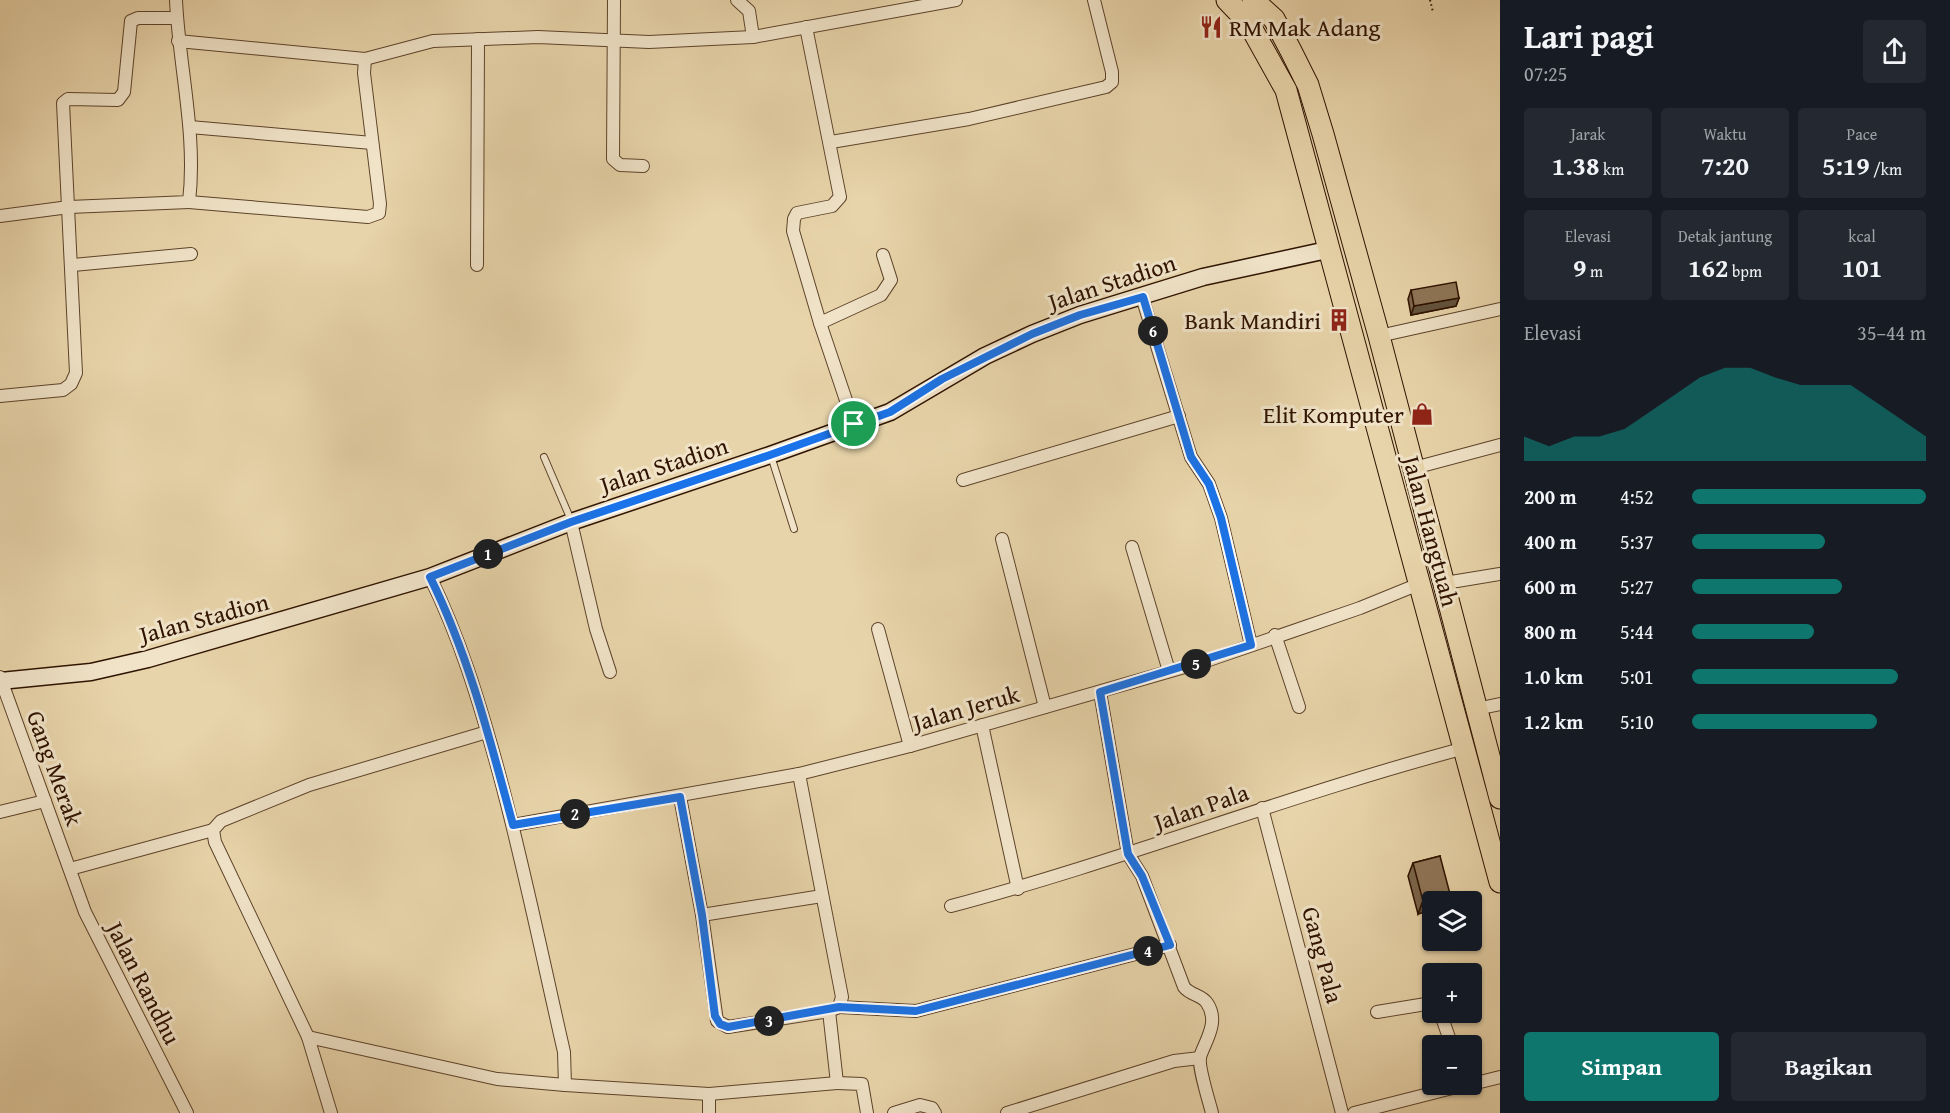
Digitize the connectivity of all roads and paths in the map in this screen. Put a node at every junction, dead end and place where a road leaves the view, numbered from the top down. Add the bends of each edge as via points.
1 (176, 0) edge
2 (614, 0) edge
3 (737, 0) edge
4 (956, 0) edge
5 (1094, 0) edge
6 (1227, 0) edge
7 (1252, 0) edge
8 (1430, 0) edge
9 (1271, 10) edge
10 (1433, 12) dead end
11 (177, 18) junction
12 (806, 27) junction
13 (753, 38) junction
14 (478, 39) junction
15 (612, 39) junction
16 (178, 41) junction
17 (365, 59) junction
18 (190, 127) junction
19 (831, 142) junction
20 (372, 143) junction
21 (643, 166) dead end
22 (189, 202) junction
23 (69, 207) junction
24 (0, 216) edge
25 (1327, 250) junction
26 (191, 255) dead end
27 (883, 255) dead end
28 (73, 265) junction
29 (477, 266) dead end
30 (1143, 297) junction
31 (1500, 309) edge
32 (820, 323) junction
33 (1379, 336) junction
34 (0, 396) edge
35 (1179, 416) junction
36 (854, 424) junction
37 (1500, 446) edge
38 (770, 455) junction
39 (544, 457) dead end
40 (1414, 468) junction
41 (963, 480) dead end
42 (571, 522) junction
43 (794, 529) dead end
44 (1002, 539) dead end
45 (1132, 548) dead end
46 (1500, 574) edge
47 (430, 577) junction
48 (1444, 583) junction
49 (1419, 584) junction
50 (878, 629) dead end
51 (1275, 635) junction
52 (1251, 645) junction
53 (1169, 671) junction
54 (610, 672) dead end
55 (0, 680) edge
56 (1100, 692) junction
57 (1500, 704) edge
58 (1045, 707) junction
59 (1299, 707) dead end
60 (1476, 709) junction
61 (982, 725) junction
62 (487, 732) junction
63 (910, 747) junction
64 (1465, 748) junction
65 (799, 774) junction
66 (680, 797) junction
67 (1500, 798) edge
68 (45, 801) junction
69 (1262, 808) junction
70 (0, 812) edge
71 (513, 825) junction
72 (213, 830) junction
73 (1128, 854) junction
74 (70, 870) junction
75 (1500, 882) edge
76 (1018, 889) junction
77 (822, 896) junction
78 (951, 906) dead end
79 (702, 915) junction
80 (1170, 945) junction
81 (1422, 1005) edge
82 (834, 1009) junction
83 (1377, 1012) dead end
84 (308, 1037) junction
85 (1200, 1058) junction
86 (1500, 1077) edge
87 (1482, 1081) edge
88 (837, 1083) junction
89 (565, 1084) junction
90 (709, 1094) junction
91 (1439, 1095) edge
92 (1404, 1108) edge
93 (187, 1113) edge
94 (331, 1113) edge
95 (709, 1113) edge
96 (867, 1113) edge
97 (894, 1113) edge
98 (935, 1113) edge
99 (1007, 1113) edge
100 (1212, 1113) edge
101 (1342, 1113) edge
102 (1354, 1113) edge

1 - 11 street
2 - 15 street
3 - 13 street via 749,11
4 - 12 street
5 - 19 street via 1112,72 1110,85 969,119
6 - 25 highway, Jalan Hangtuah via 1248,22 1286,90
7 - 9 highway, Jalan Hangtuah
8 - 10 path
9 - 33 highway, Jalan Hangtuah via 1308,85
11 - 16 street
11 - 23 street via 131,21 124,92 117,100 68,99 63,103
12 - 13 street
12 - 19 street
13 - 15 street via 650,42
14 - 15 street
14 - 17 street via 433,41
14 - 29 street
15 - 21 street via 613,159 620,165
16 - 17 street
16 - 18 street
17 - 20 street
18 - 20 street
18 - 22 street
19 - 32 street via 839,201 797,213 792,225
20 - 22 street via 380,204 379,213 374,216
22 - 23 street
23 - 24 street
23 - 28 street
25 - 30 street, Jalan Stadion via 1203,277
25 - 49 highway, Jalan Hangtuah
26 - 28 street
27 - 32 street via 891,280 885,292
28 - 34 street via 74,379 63,390
30 - 35 street
30 - 36 street, Jalan Stadion via 1032,334 942,379 890,412
31 - 33 street
32 - 36 street
33 - 40 highway, Jalan Hangtuah
35 - 41 street
35 - 52 street via 1191,457 1209,484 1221,518
36 - 38 street, Jalan Stadion
37 - 40 street
38 - 42 street, Jalan Stadion
38 - 43 lane
39 - 42 lane
40 - 48 highway, Jalan Hangtuah
42 - 47 street, Jalan Stadion
42 - 54 street
44 - 58 street
45 - 53 street
46 - 48 street
47 - 55 street, Jalan Stadion via 148,659 91,672
47 - 62 street via 451,619
48 - 60 highway, Jalan Hangtuah
49 - 51 street, Jalan Jeruk
49 - 64 highway, Jalan Hangtuah
50 - 63 street
51 - 52 street, Jalan Jeruk
51 - 59 street
52 - 53 street, Jalan Jeruk
53 - 56 street, Jalan Jeruk
55 - 68 street, Gang Merak
56 - 58 street, Jalan Jeruk
56 - 73 street
57 - 60 street
58 - 61 street, Jalan Jeruk
60 - 67 highway, Jalan Hangtuah
61 - 63 street, Jalan Jeruk
61 - 76 street
62 - 71 street
62 - 72 street via 309,785 221,821
63 - 65 street, Jalan Jeruk
64 - 69 street, Jalan Pala via 1371,772
64 - 75 highway, Jalan Hangtuah
65 - 66 street, Jalan Jeruk
65 - 77 street
66 - 71 street, Jalan Jeruk
66 - 79 street
68 - 70 street
68 - 74 street, Gang Merak
69 - 73 street, Jalan Pala
69 - 101 street, Gang Pala
71 - 89 street via 564,1052
72 - 74 street
72 - 84 street via 215,842
73 - 76 street, Jalan Pala
73 - 80 street via 1142,876
74 - 93 street, Jalan Randhu via 85,912
76 - 78 street, Jalan Pala
77 - 79 street
77 - 82 street via 842,997
79 - 82 street via 715,1016 720,1024 728,1027
80 - 82 street via 916,1011
80 - 85 street via 1184,987 1209,1006 1212,1028
81 - 83 street
82 - 88 street
84 - 89 street via 497,1079
84 - 94 street
85 - 99 street via 1174,1060
85 - 100 street
86 - 87 street
88 - 90 street
88 - 96 street via 862,1084
89 - 90 street
90 - 95 street
91 - 92 street
92 - 102 street
97 - 98 street via 920,1105 928,1105

